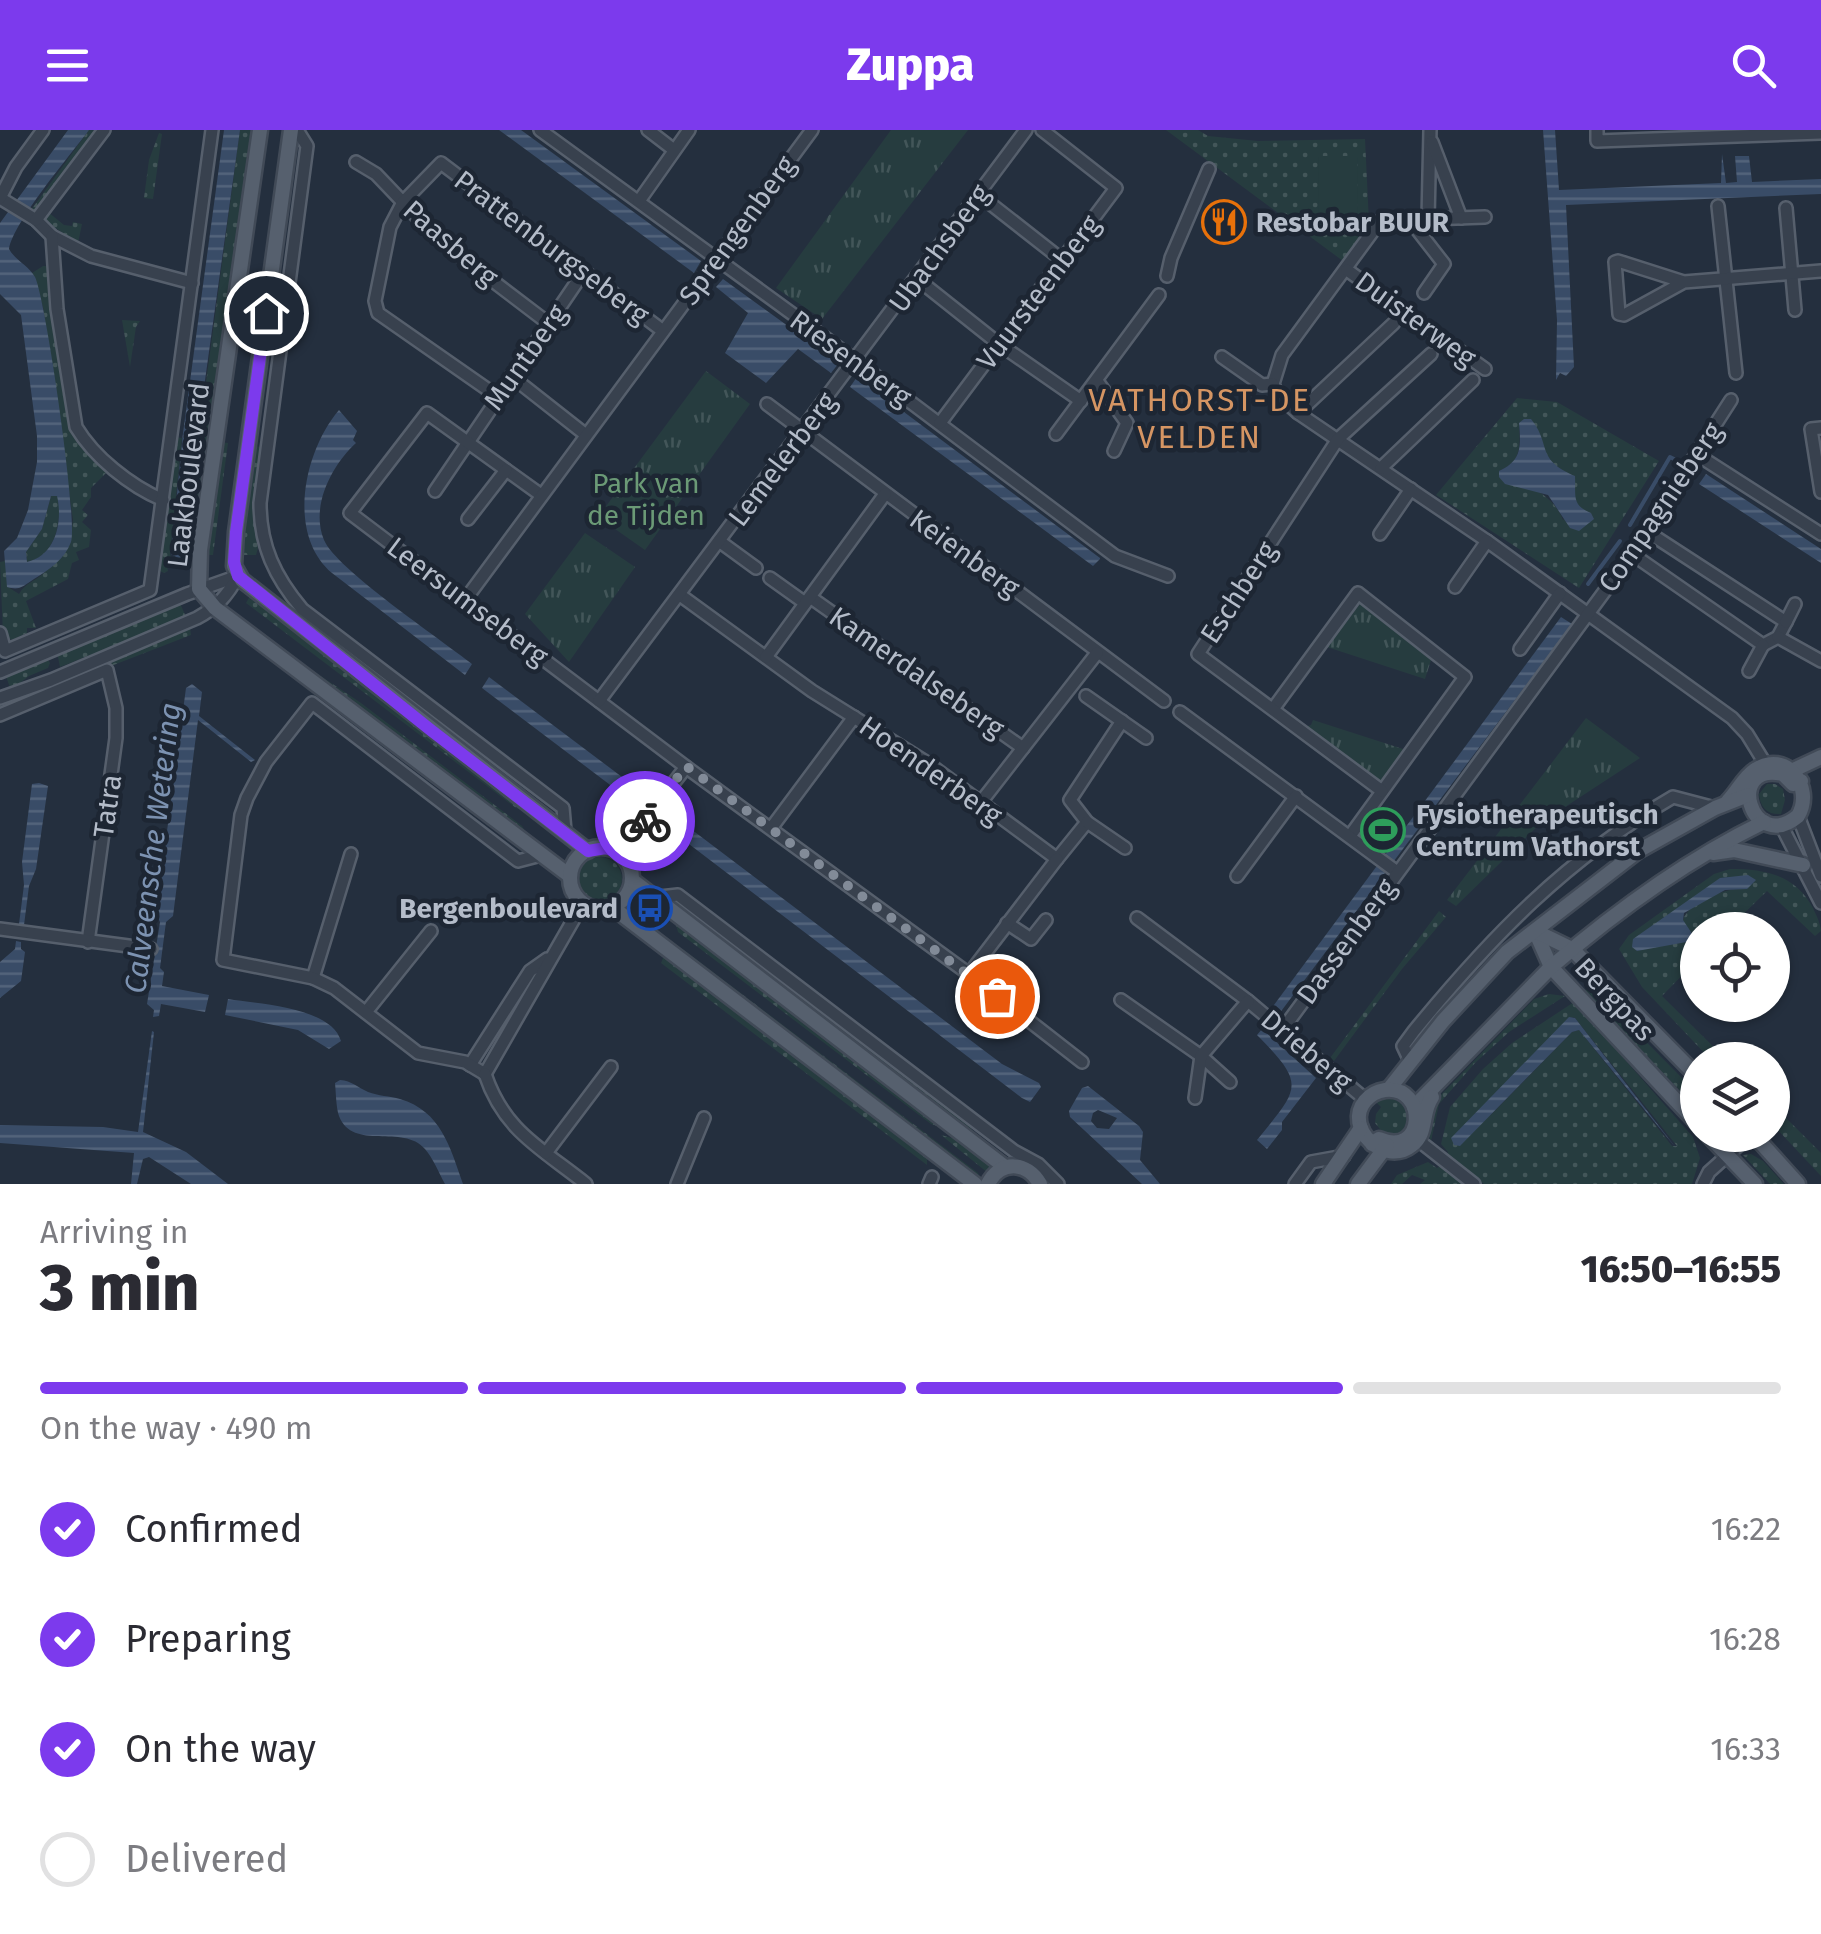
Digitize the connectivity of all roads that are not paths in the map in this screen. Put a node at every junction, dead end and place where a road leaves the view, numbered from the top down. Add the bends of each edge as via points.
1 (104, 130) edge
2 (212, 130) edge
3 (260, 130) edge
4 (294, 130) edge
5 (540, 130) edge
6 (648, 130) edge
7 (688, 130) edge
8 (812, 130) edge
9 (1042, 130) edge
10 (1020, 132) edge
11 (1430, 133) edge
12 (1710, 133) edge
13 (1821, 133) edge
14 (39, 135) edge
15 (1597, 136) edge
16 (674, 150) junction
17 (356, 162) dead end
18 (1209, 169) dead end
19 (978, 194) junction
20 (4, 201) edge
21 (639, 201) junction
22 (403, 202) junction
23 (1718, 206) dead end
24 (1786, 208) dead end
25 (1484, 217) dead end
26 (32, 218) junction
27 (1461, 218) junction
28 (1408, 219) junction
29 (1428, 219) junction
30 (52, 236) junction
31 (716, 258) junction
32 (1061, 259) junction
33 (1346, 270) junction
34 (1821, 270) edge
35 (583, 273) junction
36 (1792, 273) junction
37 (1166, 276) dead end
38 (916, 278) junction
39 (1727, 279) junction
40 (1684, 282) junction
41 (192, 283) junction
42 (1424, 293) dead end
43 (1159, 295) dead end
44 (1795, 310) dead end
45 (548, 323) junction
46 (1394, 323) dead end
47 (663, 331) junction
48 (999, 344) junction
49 (1430, 354) dead end
50 (1222, 357) dead end
51 (856, 360) junction
52 (1485, 369) dead end
53 (1736, 374) dead end
54 (510, 376) junction
55 (1473, 380) dead end
56 (1097, 381) junction
57 (1273, 384) junction
58 (496, 396) junction
59 (1730, 400) dead end
60 (1081, 401) junction
61 (767, 404) dead end
62 (1298, 414) junction
63 (940, 423) junction
64 (1821, 428) edge
65 (804, 432) junction
66 (1056, 434) dead end
67 (586, 435) junction
68 (1338, 439) junction
69 (466, 441) junction
70 (1114, 451) dead end
71 (1696, 454) junction
72 (1380, 468) junction
73 (506, 470) junction
74 (435, 490) dead end
75 (1411, 490) junction
76 (1821, 492) edge
77 (884, 494) junction
78 (541, 496) junction
79 (163, 500) junction
80 (468, 518) dead end
81 (1646, 530) junction
82 (1380, 534) dead end
83 (1821, 534) edge
84 (1487, 541) junction
85 (719, 542) junction
86 (1632, 554) junction
87 (756, 568) dead end
88 (238, 576) junction
89 (1168, 576) dead end
90 (770, 578) dead end
91 (1455, 587) dead end
92 (199, 589) junction
93 (1560, 593) junction
94 (680, 596) junction
95 (465, 600) junction
96 (808, 600) junction
97 (1795, 604) dead end
98 (215, 608) junction
99 (1588, 613) junction
100 (1786, 622) junction
101 (0, 633) edge
102 (1778, 637) junction
103 (1763, 644) junction
104 (1520, 650) dead end
105 (50, 652) junction
106 (1097, 653) junction
107 (766, 657) junction
108 (1821, 661) edge
109 (1749, 671) dead end
110 (0, 672) edge
111 (51, 680) junction
112 (1086, 696) dead end
113 (0, 698) edge
114 (600, 701) junction
115 (1164, 701) dead end
116 (1273, 710) junction
117 (1180, 712) dead end
118 (0, 715) edge
119 (854, 717) junction
120 (1122, 721) junction
121 (1146, 738) dead end
122 (1023, 748) junction
123 (1821, 757) edge
124 (686, 766) junction
125 (1760, 771) junction
126 (1792, 778) junction
127 (1382, 791) junction
128 (1744, 791) junction
129 (1819, 794) edge
130 (1296, 796) junction
131 (981, 802) junction
132 (1722, 805) junction
133 (1794, 816) junction
134 (1087, 822) junction
135 (1764, 822) junction
136 (772, 827) junction
137 (564, 831) junction
138 (1350, 836) junction
139 (1124, 848) dead end
140 (588, 851) junction
141 (620, 853) junction
142 (1712, 853) junction
143 (351, 854) dead end
144 (541, 855) junction
145 (1057, 858) junction
146 (1807, 860) junction
147 (1397, 872) junction
148 (570, 876) junction
149 (1237, 876) dead end
150 (1821, 876) edge
151 (632, 880) junction
152 (651, 898) junction
153 (1821, 903) edge
154 (612, 907) junction
155 (578, 909) junction
156 (1137, 918) dead end
157 (1046, 920) dead end
158 (1007, 923) junction
159 (0, 929) edge
160 (431, 931) dead end
161 (1534, 931) junction
162 (88, 942) junction
163 (151, 949) dead end
164 (1572, 949) junction
165 (550, 957) junction
166 (1550, 967) junction
167 (969, 974) junction
168 (313, 978) junction
169 (1121, 1000) dead end
170 (1248, 1001) junction
171 (366, 1012) junction
172 (1282, 1028) junction
173 (1202, 1056) junction
174 (1680, 1059) edge
175 (1082, 1062) dead end
176 (1410, 1063) junction
177 (470, 1065) junction
178 (612, 1067) dead end
179 (485, 1074) junction
180 (1230, 1082) dead end
181 (1390, 1090) junction
182 (1195, 1098) dead end
183 (1366, 1100) junction
184 (1680, 1105) edge
185 (1419, 1110) junction
186 (704, 1118) dead end
187 (975, 1120) junction
188 (1361, 1128) junction
189 (1415, 1136) junction
190 (978, 1145) junction
191 (1382, 1146) junction
192 (546, 1152) junction
193 (1723, 1152) edge
194 (1732, 1152) edge
195 (1768, 1152) edge
196 (1344, 1156) junction
197 (1727, 1156) junction
198 (1005, 1167) junction
199 (586, 1184) edge
200 (678, 1184) edge
201 (975, 1184) edge
202 (988, 1184) edge
203 (1040, 1184) edge
204 (1058, 1184) edge
205 (1295, 1184) edge
206 (1324, 1184) edge
207 (1361, 1184) edge
208 (1474, 1184) edge
209 (1703, 1184) edge
210 (1755, 1184) edge
211 (1798, 1184) edge

1 - 26 street
2 - 41 street
3 - 92 main road, Laakboulevard
4 - 88 main road, Laakboulevard via 236,532
4 - 137 street, Laakboulevard via 307,146 262,483 262,534 276,574 302,609 562,808
5 - 21 street, Riesenberg
6 - 16 street
7 - 16 street
8 - 31 street, Sprengenberg
9 - 32 street, Vuursteenberg via 1116,188
10 - 19 street, Ubachsberg
11 - 27 street
11 - 29 street
12 - 13 street
12 - 15 street
14 - 20 street
16 - 21 street
17 - 22 street, Paasberg
18 - 37 street
19 - 32 street
19 - 38 street, Ubachsberg
20 - 26 street
21 - 31 street, Riesenberg
22 - 35 street, Prattenburgseberg via 441,164
22 - 45 street, Paasberg via 439,240
22 - 58 street via 390,227 378,313
23 - 39 street
24 - 36 street
25 - 27 street
26 - 30 street
27 - 29 street
28 - 29 street
28 - 33 street via 1381,220
28 - 42 street via 1444,264
30 - 41 street via 102,260
30 - 79 street via 76,427 100,456
31 - 47 street, Sprengenberg
31 - 51 street, Riesenberg
32 - 48 street, Vuursteenberg
33 - 52 street, Duisterweg
33 - 57 street via 1282,355
34 - 36 street
35 - 45 street, Muntberg
35 - 47 street, Prattenburgseberg
36 - 39 street
36 - 44 street
38 - 48 street
38 - 51 street, Ubachsberg
39 - 40 street
39 - 53 street
40 - 40 street via 1615,262 1619,314 1624,315
41 - 79 street
43 - 56 street
45 - 54 street, Muntberg
46 - 62 street
47 - 67 street, Sprengenberg
48 - 60 street
48 - 63 street, Vuursteenberg
49 - 68 street
50 - 57 street via 1262,386
51 - 63 street, Riesenberg
51 - 65 street, Lemelerberg
54 - 58 street, Muntberg
54 - 67 street
55 - 72 street
56 - 60 street
56 - 70 street via 1127,423
57 - 62 street
58 - 69 street, Muntberg
59 - 71 street, Compagnieberg
60 - 66 street
61 - 65 street, Keienberg
62 - 68 street
63 - 89 street, Riesenberg via 1115,556
64 - 76 street via 1811,429
65 - 77 street, Keienberg
65 - 85 street, Lemelerberg
67 - 78 street, Sprengenberg
68 - 72 street
68 - 116 street, Eschberg via 1198,654
69 - 73 street
69 - 74 street, Muntberg
69 - 95 street, Leersumseberg via 427,412 350,513
71 - 81 street, Compagnieberg
71 - 83 street
72 - 75 street
73 - 78 street
73 - 80 street
75 - 82 street
75 - 84 street
77 - 96 street
77 - 106 street, Keienberg
78 - 95 street, Sprengenberg
79 - 101 street via 150,590 5,651
81 - 86 street, Compagnieberg
81 - 100 street
84 - 91 street
84 - 93 street
85 - 87 street
85 - 94 street, Lemelerberg
86 - 99 street, Compagnieberg
86 - 103 street
88 - 92 street
88 - 98 street
88 - 137 main road
90 - 96 street, Kamerdalseberg
92 - 98 main road
92 - 105 street
93 - 99 street
93 - 104 street
94 - 107 street, Hoenderberg
94 - 114 street, Lemelerberg
95 - 114 street, Leersumseberg
96 - 107 street
96 - 122 street, Kamerdalseberg
97 - 100 street
98 - 111 street
98 - 144 main road
99 - 125 street via 1732,718
99 - 147 street, Dassenberg
100 - 102 street
102 - 103 street
102 - 108 street
103 - 109 street
105 - 110 street
105 - 111 street via 56,664
106 - 115 street, Keienberg
106 - 122 street
107 - 119 street, Hoenderberg
111 - 113 street
112 - 120 street
114 - 124 street, Leersumseberg
116 - 127 street, Eschberg
116 - 127 street via 1358,593 1465,677
117 - 130 street
118 - 162 street, Tatra via 107,670 116,738
119 - 131 street, Hoenderberg
119 - 136 street
120 - 121 street
120 - 134 street via 1070,800
122 - 131 street
123 - 126 main road
124 - 136 street, Leersumseberg
124 - 141 street
125 - 126 main road via 1785,766
125 - 128 main road
126 - 133 main road
126 - 133 main road
127 - 138 street
128 - 132 main road
128 - 135 main road
129 - 133 main road
130 - 138 street
130 - 149 street
131 - 145 street, Hoenderberg
132 - 161 main road via 1638,851
132 - 176 street via 1672,797 1570,865 1489,942 1403,1046
133 - 135 main road
133 - 146 street
133 - 146 street
134 - 139 street
134 - 145 street
135 - 142 main road
136 - 167 street, Leersumseberg
137 - 140 main road
138 - 147 street
140 - 141 main road
140 - 148 main road
141 - 151 main road
142 - 146 main road
142 - 164 main road
143 - 168 street
144 - 148 main road
144 - 168 street via 518,861 312,704 246,798 222,960
145 - 158 street
146 - 150 street
146 - 153 street
147 - 172 street, Dassenberg
148 - 155 main road
151 - 152 main road
151 - 154 main road
152 - 187 street via 678,896
152 - 190 main road
154 - 155 main road
154 - 201 main road
155 - 165 street
156 - 170 street, Drieberg
157 - 158 street via 1031,939
158 - 167 street
159 - 162 street
160 - 171 street
161 - 164 main road, Bergpas
161 - 166 main road, Bergpas
161 - 176 main road via 1507,952
162 - 163 street
164 - 166 main road
164 - 174 main road, Bergpas
165 - 177 street via 530,971
165 - 179 street
166 - 184 main road, Bergpas
166 - 185 main road
167 - 175 street, Leersumseberg
168 - 171 street
169 - 173 street
170 - 172 street, Drieberg
170 - 173 street, Drieberg
171 - 177 street via 418,1053
172 - 183 street, Drieberg
173 - 180 street
173 - 182 street
176 - 181 main road
177 - 179 street
178 - 192 street
179 - 192 street via 494,1102 514,1128
181 - 183 main road
181 - 185 main road
183 - 188 main road
183 - 191 main road via 1370,1130
185 - 189 main road
186 - 200 street
187 - 190 street
187 - 204 street
188 - 191 main road
188 - 196 main road
189 - 191 main road via 1402,1151
189 - 208 street
190 - 198 main road
191 - 207 main road
192 - 199 street
193 - 197 main road
194 - 197 street
195 - 211 main road
196 - 205 street via 1312,1162
196 - 206 main road
197 - 209 street
197 - 210 main road
198 - 202 main road
198 - 203 main road via 1026,1168

